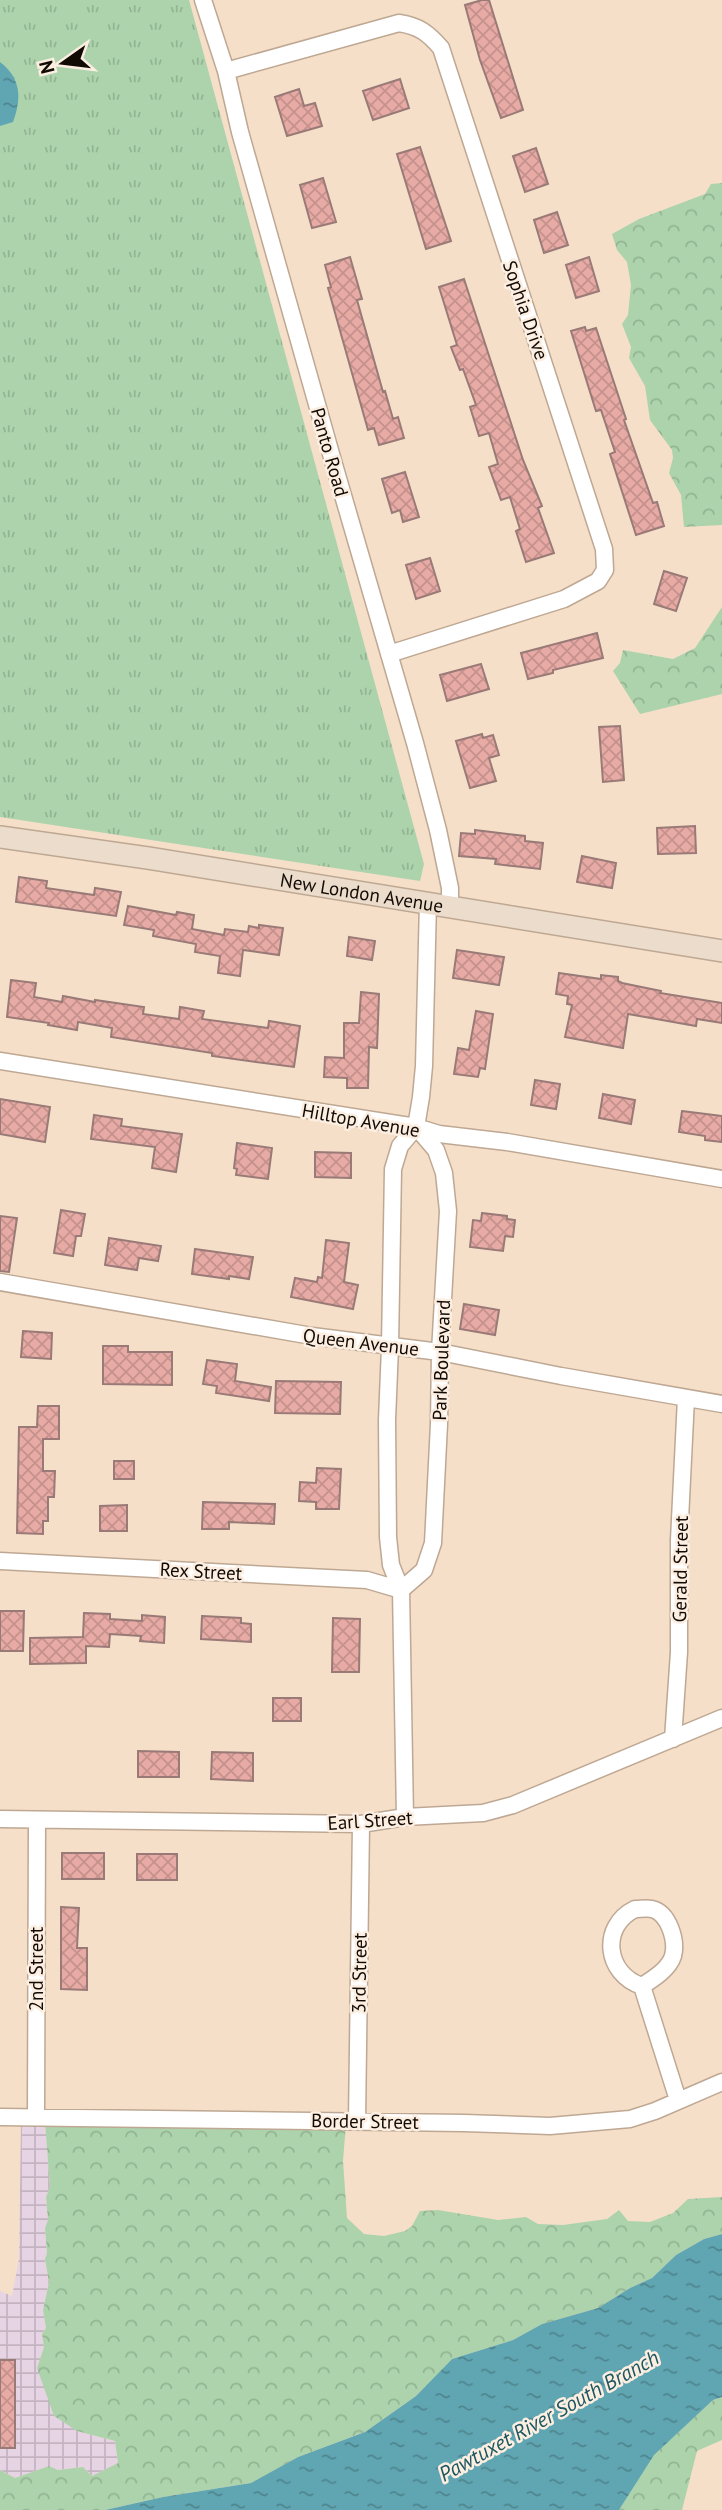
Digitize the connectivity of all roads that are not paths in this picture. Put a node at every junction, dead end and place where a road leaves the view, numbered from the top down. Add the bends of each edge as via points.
1 (204, 0) edge
2 (226, 71) junction
3 (389, 654) junction
4 (0, 838) edge
5 (428, 902) junction
6 (450, 906) junction
7 (722, 951) edge
8 (0, 1061) edge
9 (416, 1127) junction
10 (722, 1178) edge
11 (0, 1282) edge
12 (390, 1347) junction
13 (440, 1352) junction
14 (686, 1398) junction
15 (722, 1404) edge
16 (0, 1561) edge
17 (401, 1590) junction
18 (722, 1718) edge
19 (673, 1739) junction
20 (405, 1817) junction
21 (0, 1819) edge
22 (37, 1820) junction
23 (361, 1824) junction
24 (642, 1986) junction
25 (722, 2082) edge
26 (678, 2100) junction
27 (0, 2117) edge
28 (36, 2117) junction
29 (357, 2121) junction

1 - 2 street, Panto Road
2 - 3 street, Panto Road
2 - 3 street, Sophia Drive via 399,23 428,33 441,48 604,549 605,570 598,581 564,599
3 - 6 street, Panto Road via 438,830
4 - 5 main road, New London Avenue
5 - 6 main road, New London Avenue
5 - 9 street via 424,1066
6 - 7 main road, New London Avenue
8 - 9 street, Hilltop Avenue
9 - 10 street, Hilltop Avenue
9 - 12 street via 400,1146 393,1169
9 - 13 street, Park Boulevard via 436,1150 444,1173 448,1211
11 - 12 street, Queen Avenue
12 - 13 street, Queen Avenue
12 - 17 street via 388,1537 391,1565
13 - 14 street, Queen Avenue
13 - 17 street, Park Boulevard via 433,1543 424,1570
14 - 15 street, Queen Avenue
14 - 19 street, Gerald Street
16 - 17 street, Rex Street via 367,1580
17 - 20 street
18 - 19 street, Earl Street
19 - 20 street, Earl Street via 513,1805 483,1813
20 - 23 street, Earl Street
21 - 22 street, Earl Street
22 - 23 street, Earl Street
22 - 28 street, 2nd Street
23 - 29 street, 3rd Street
24 - 24 street via 673,1957 671,1929 652,1909 635,1909 621,1918 612,1944 620,1974
24 - 26 street
25 - 26 street, Border Street
26 - 29 street, Border Street via 630,2119 600,2123
27 - 28 street, Border Street
28 - 29 street, Border Street

